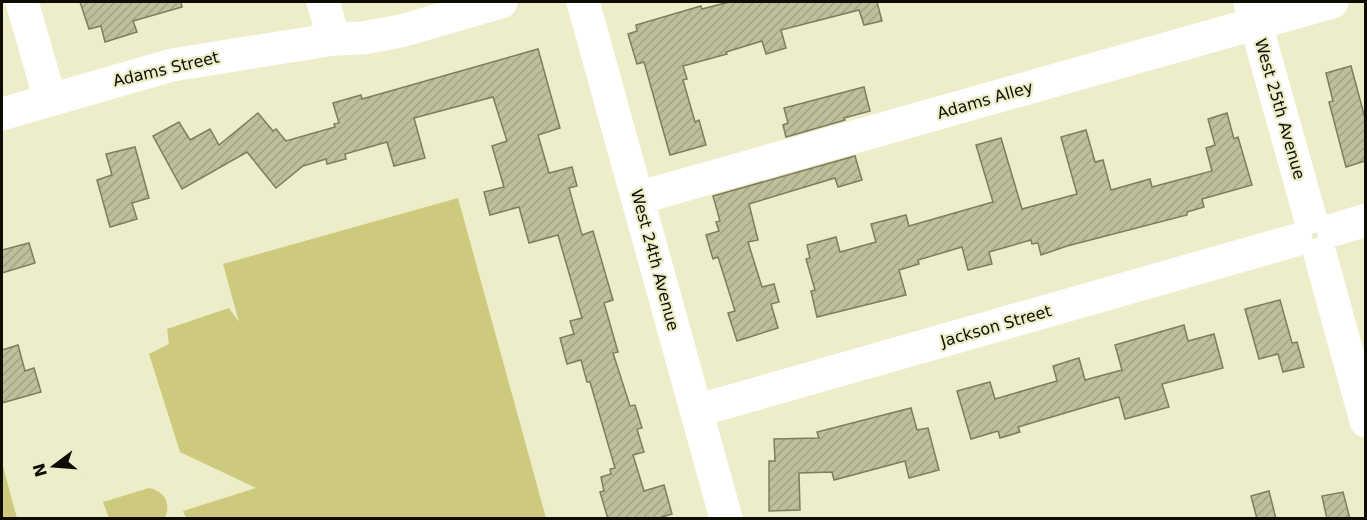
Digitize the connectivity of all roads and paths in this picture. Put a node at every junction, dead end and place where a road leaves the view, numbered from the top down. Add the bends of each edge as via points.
1 (22, 2) edge
2 (323, 2) edge
3 (501, 2) edge
4 (583, 2) edge
5 (1332, 2) edge
6 (1253, 13) edge
7 (334, 39) junction
8 (50, 99) junction
9 (2, 114) edge
10 (638, 198) junction
11 (1365, 220) edge
12 (1315, 235) junction
13 (696, 411) junction
14 (1365, 421) edge
15 (726, 519) edge

1 - 8 street
2 - 7 street
3 - 7 street, Adams Street via 401,31 363,39
4 - 10 street, West 24th Avenue
5 - 6 street, Adams Alley
6 - 10 street, Adams Alley
6 - 12 street, West 25th Avenue
7 - 8 street, Adams Street via 172,65
8 - 9 street, Adams Street
10 - 13 street, West 24th Avenue
11 - 12 street, Jackson Street
12 - 13 street, Jackson Street
12 - 14 street, West 25th Avenue
13 - 15 street, West 24th Avenue

